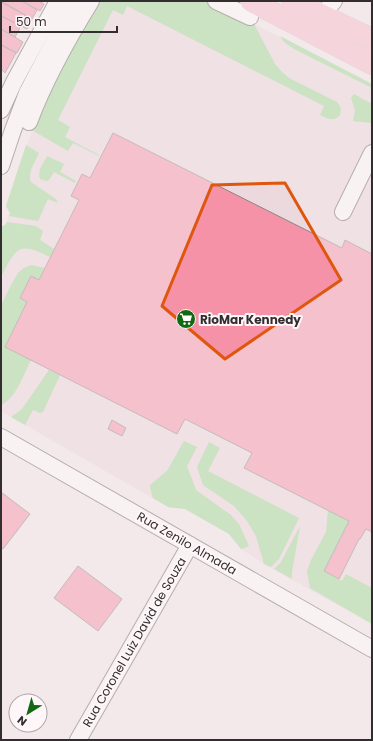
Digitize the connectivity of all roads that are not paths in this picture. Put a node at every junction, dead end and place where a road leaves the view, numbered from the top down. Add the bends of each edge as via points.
1 (58, 1) edge
2 (75, 1) edge
3 (91, 1) edge
4 (216, 1) edge
5 (292, 1) edge
6 (328, 8) edge
7 (250, 9) edge
8 (372, 39) edge
9 (372, 64) edge
10 (1, 110) edge
11 (29, 122) dead end
12 (372, 153) edge
13 (1, 166) edge
14 (343, 212) dead end
15 (1, 437) edge
16 (190, 545) junction
17 (372, 649) edge
18 (78, 740) edge

1 - 10 street
2 - 13 street via 27,93
3 - 11 street via 69,37 37,100
4 - 7 street
5 - 6 main road
6 - 8 main road
7 - 9 main road
12 - 14 street
15 - 16 street, Rua Zenilo Almada
16 - 17 street, Rua Zenilo Almada
16 - 18 street, Rua Coronel Luiz David de Souza

